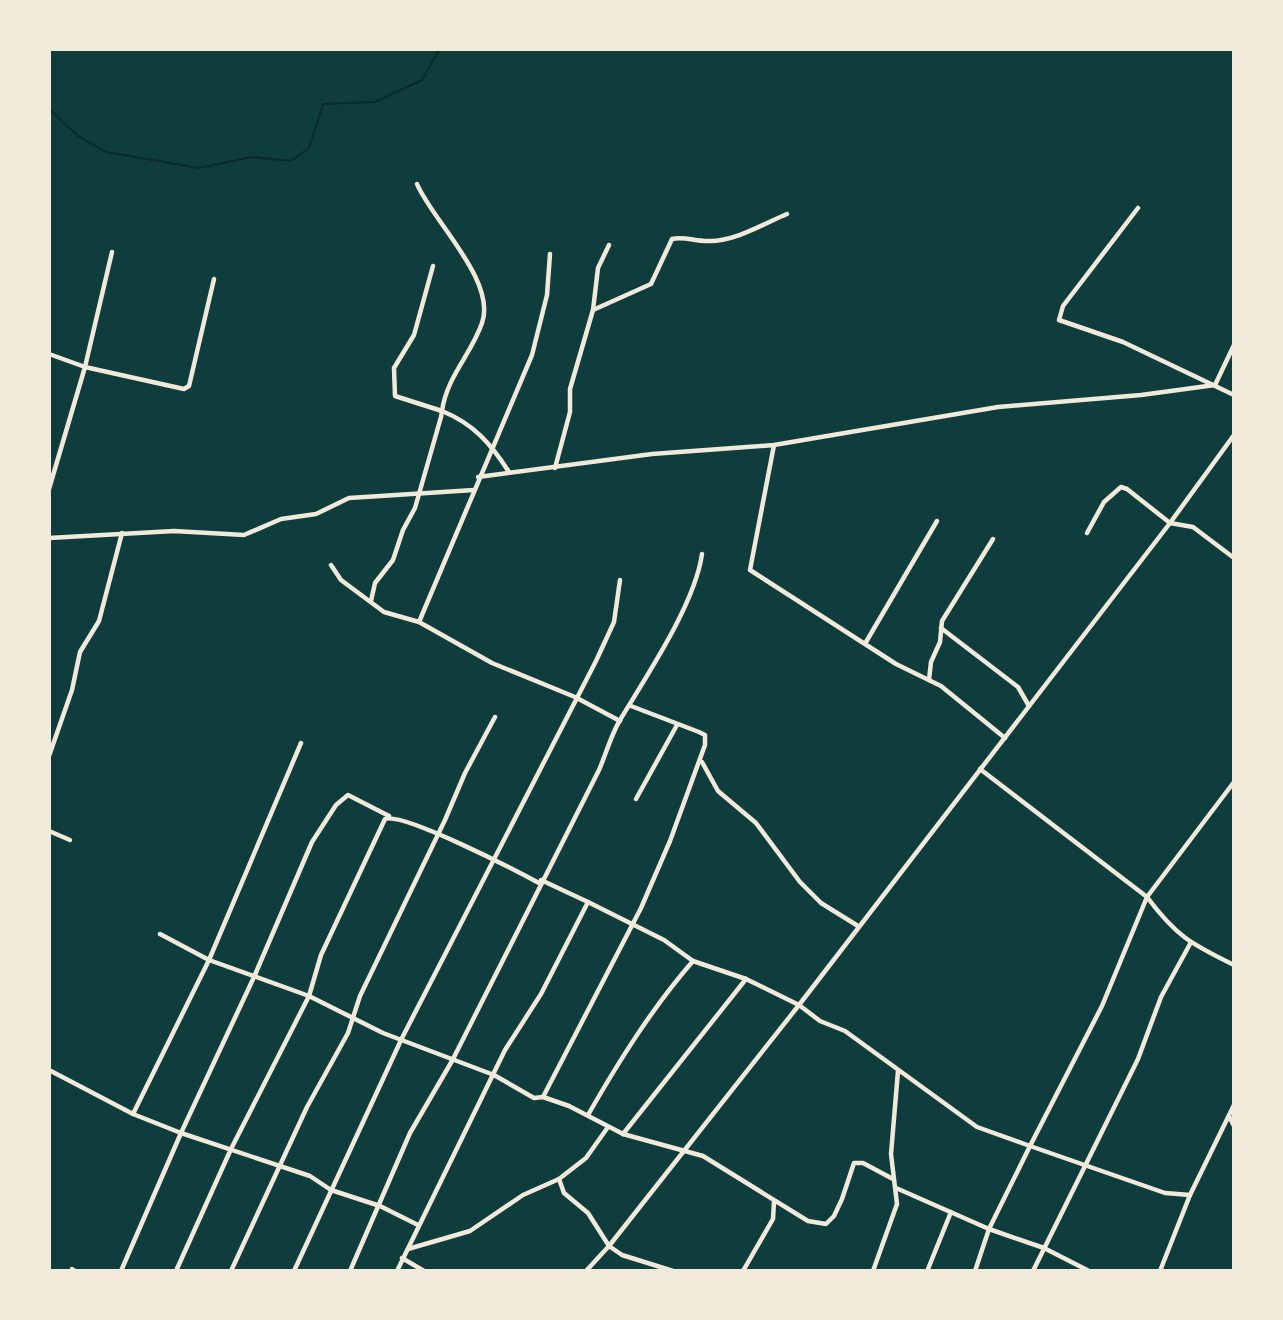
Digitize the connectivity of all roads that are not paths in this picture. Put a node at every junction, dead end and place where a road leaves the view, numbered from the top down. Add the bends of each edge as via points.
1 (417, 184) dead end
2 (1138, 208) dead end
3 (787, 214) dead end
4 (609, 245) dead end
5 (111, 252) dead end
6 (550, 254) dead end
7 (433, 266) dead end
8 (214, 279) dead end
9 (593, 310) junction
10 (1234, 345) edge
11 (49, 354) edge
12 (85, 367) junction
13 (1215, 385) junction
14 (1234, 395) edge
15 (442, 411) junction
16 (1234, 436) edge
17 (774, 445) junction
18 (493, 447) junction
19 (555, 468) junction
20 (509, 472) junction
21 (478, 477) junction
22 (49, 489) edge
23 (474, 490) junction
24 (419, 493) junction
25 (937, 521) dead end
26 (1170, 523) junction
27 (121, 533) junction
28 (1087, 533) dead end
29 (49, 538) edge
30 (993, 539) dead end
31 (702, 554) dead end
32 (1234, 558) edge
33 (331, 565) dead end
34 (620, 580) dead end
35 (371, 601) junction
36 (419, 622) junction
37 (941, 628) junction
38 (866, 642) junction
39 (929, 680) junction
40 (575, 697) junction
41 (631, 706) junction
42 (1029, 706) junction
43 (495, 717) dead end
44 (620, 721) junction
45 (677, 725) junction
46 (1005, 738) junction
47 (301, 743) dead end
48 (49, 757) edge
49 (701, 761) junction
50 (979, 769) junction
51 (1234, 782) edge
52 (636, 799) dead end
53 (389, 817) junction
54 (49, 831) edge
55 (438, 835) junction
56 (70, 840) dead end
57 (492, 859) junction
58 (540, 881) junction
59 (1147, 897) junction
60 (587, 902) junction
61 (632, 925) junction
62 (858, 926) junction
63 (160, 934) dead end
64 (1190, 944) junction
65 (209, 960) junction
66 (694, 961) junction
67 (1234, 965) edge
68 (254, 977) junction
69 (746, 979) junction
70 (309, 996) junction
71 (799, 1005) junction
72 (354, 1019) junction
73 (402, 1038) junction
74 (452, 1061) junction
75 (49, 1070) edge
76 (898, 1072) junction
77 (494, 1075) junction
78 (543, 1097) junction
79 (1234, 1104) edge
80 (133, 1114) junction
81 (588, 1115) junction
82 (1229, 1116) junction
83 (1234, 1126) edge
84 (608, 1127) junction
85 (181, 1133) junction
86 (624, 1134) junction
87 (1030, 1146) junction
88 (231, 1149) junction
89 (685, 1150) junction
90 (1083, 1165) junction
91 (280, 1167) junction
92 (559, 1179) junction
93 (893, 1179) junction
94 (897, 1188) junction
95 (331, 1190) junction
96 (1190, 1195) junction
97 (774, 1202) junction
98 (380, 1206) junction
99 (951, 1212) junction
100 (418, 1225) junction
101 (989, 1228) junction
102 (609, 1246) junction
103 (1044, 1248) junction
104 (408, 1249) junction
105 (402, 1258) junction
106 (928, 1269) dead end
107 (121, 1271) edge
108 (176, 1271) edge
109 (231, 1271) edge
110 (294, 1271) edge
111 (350, 1271) edge
112 (397, 1271) edge
113 (424, 1271) edge
114 (586, 1271) edge
115 (673, 1271) edge
116 (743, 1271) edge
117 (873, 1271) edge
118 (975, 1271) edge
119 (1033, 1271) edge
120 (1089, 1271) edge
121 (1160, 1271) edge

1 - 15 street via 473,274 485,312 473,343 446,387
2 - 13 street via 1063,306 1059,320 1123,342
3 - 9 street via 727,239 672,239 651,284
4 - 9 street via 598,268
5 - 12 street
6 - 18 street via 547,295 532,355
7 - 15 street via 414,335 392,374 399,399
8 - 12 street via 189,386 175,388
9 - 19 street via 570,389 570,412
10 - 13 street
11 - 12 street
12 - 22 street
13 - 14 street
13 - 17 street via 998,407
15 - 18 street via 465,421
15 - 24 street
16 - 26 street
17 - 19 street via 652,454
17 - 38 street via 750,570 807,610
18 - 20 street
18 - 21 street
19 - 20 street
20 - 21 street
21 - 23 street
23 - 24 street
23 - 36 street
24 - 27 street via 349,498 316,514 281,519 244,534
24 - 35 street via 393,560 375,583
25 - 38 street
26 - 28 street via 1121,487 1104,502
26 - 32 street via 1193,527
26 - 42 street
27 - 29 street
27 - 48 street via 99,621 80,652
30 - 37 street
31 - 41 street via 699,574
33 - 35 street via 341,580
34 - 40 street via 614,622
35 - 36 street via 396,618
36 - 40 street via 492,663
37 - 39 street
37 - 42 street via 1018,687
38 - 39 street
39 - 46 street
40 - 44 street
40 - 57 street
41 - 44 street
41 - 45 street
42 - 46 street
43 - 55 street
44 - 58 street
45 - 49 street via 705,735
45 - 52 street
46 - 50 street
47 - 65 street
49 - 61 street
49 - 62 street via 718,791 756,823 800,882 821,903
50 - 59 street
50 - 62 street
51 - 59 street
53 - 55 street
53 - 68 street via 353,796 336,805 312,842
53 - 70 street via 321,955
54 - 56 street
55 - 57 street
55 - 72 street via 360,996
57 - 58 street
57 - 73 street
58 - 60 street
58 - 74 street
59 - 64 street
59 - 87 street via 1102,1006
60 - 61 street
60 - 77 street
61 - 66 street
61 - 78 street
62 - 71 street
63 - 65 street
64 - 67 street
64 - 90 street
65 - 68 street
65 - 80 street
66 - 69 street
66 - 81 street via 629,1046
68 - 70 street
68 - 85 street
69 - 71 street
69 - 86 street
70 - 72 street
70 - 88 street
71 - 76 street via 820,1021 845,1031
71 - 89 street
72 - 73 street
72 - 91 street
73 - 74 street
73 - 95 street
74 - 77 street
74 - 98 street via 411,1133
75 - 80 street
76 - 87 street via 977,1127
76 - 93 street
77 - 78 street via 534,1098
77 - 100 street
78 - 81 street
79 - 82 street
80 - 85 street
81 - 84 street
82 - 83 street
82 - 96 street
84 - 86 street
84 - 92 street via 586,1158
85 - 88 street
85 - 107 street
86 - 89 street
87 - 90 street
87 - 101 street
88 - 91 street
88 - 108 street
89 - 97 street via 763,1191
89 - 102 street
90 - 96 street via 1165,1193
90 - 103 street
91 - 95 street via 310,1176
91 - 109 street
92 - 102 street via 564,1193 588,1213
92 - 104 street via 523,1195 470,1231
93 - 94 street
93 - 97 street via 863,1163 853,1163 842,1199 826,1224 808,1221
94 - 99 street
94 - 117 street via 897,1204
95 - 98 street
95 - 110 street
96 - 121 street
97 - 116 street via 773,1219
98 - 100 street
98 - 111 street
99 - 101 street
99 - 106 street
100 - 104 street
101 - 103 street
101 - 118 street
102 - 114 street
102 - 115 street via 622,1255
103 - 119 street
103 - 120 street
104 - 105 street
105 - 112 street
105 - 113 street

